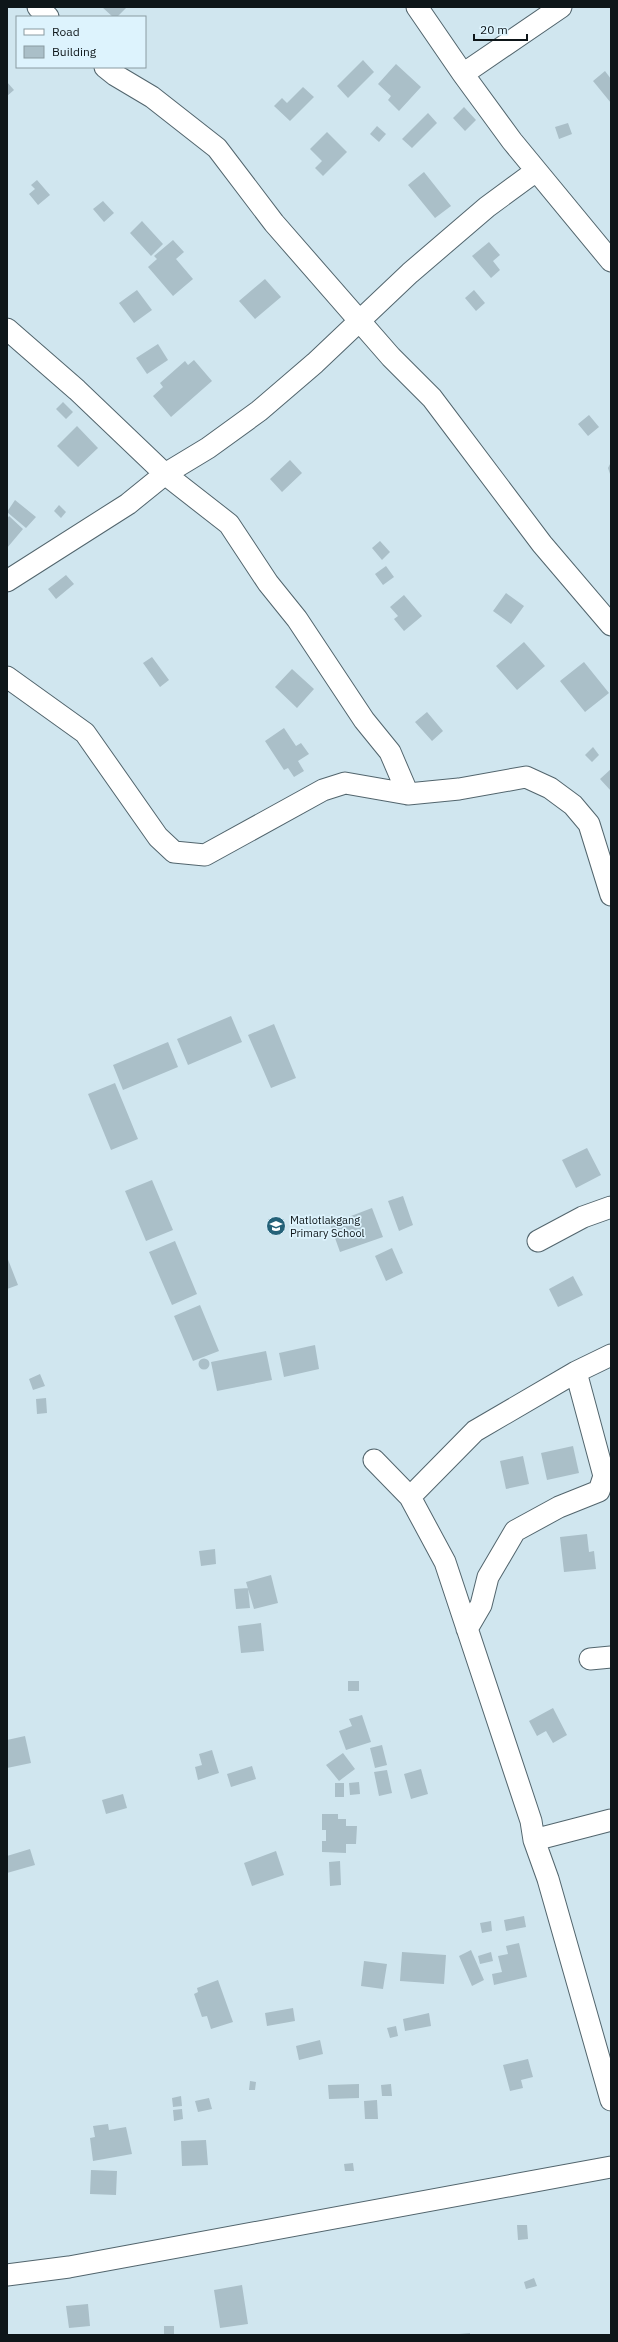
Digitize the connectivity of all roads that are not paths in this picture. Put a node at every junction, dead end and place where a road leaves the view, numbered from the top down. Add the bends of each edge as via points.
1 (38, 7) edge
2 (418, 7) edge
3 (561, 7) edge
4 (47, 16) edge
5 (106, 68) edge
6 (463, 74) junction
7 (536, 171) junction
8 (611, 261) edge
9 (361, 320) junction
10 (7, 329) edge
11 (165, 474) junction
12 (7, 581) edge
13 (611, 625) edge
14 (7, 677) edge
15 (408, 794) junction
16 (611, 895) edge
17 (611, 1207) edge
18 (538, 1241) dead end
19 (611, 1354) edge
20 (576, 1372) junction
21 (374, 1460) dead end
22 (410, 1497) junction
23 (467, 1629) junction
24 (611, 1656) edge
25 (590, 1659) dead end
26 (611, 1820) edge
27 (534, 1840) junction
28 (611, 2100) edge
29 (611, 2167) edge
30 (7, 2275) edge

1 - 4 street
2 - 6 street
3 - 6 street
5 - 9 street via 152,97 217,148 274,223
6 - 7 street
7 - 8 street
7 - 9 street via 487,208 410,273
9 - 11 street via 259,411 208,448
9 - 13 street via 391,357 432,398 542,544
10 - 11 street via 77,390
11 - 12 street via 128,504
11 - 15 street via 229,524 268,584 297,619 364,720 390,752
14 - 15 street via 84,733 158,837 174,852 205,855 323,790 345,783
15 - 16 street via 459,789 526,777 550,788 573,805 589,824
17 - 18 street via 583,1217
19 - 20 street
20 - 22 street via 475,1431
20 - 23 street via 604,1476 599,1491 559,1507 515,1531 488,1576 481,1605
21 - 22 street
22 - 23 street via 445,1562
23 - 27 street via 531,1822
24 - 25 street
26 - 27 street
27 - 28 street via 548,1879
29 - 30 street via 69,2267

